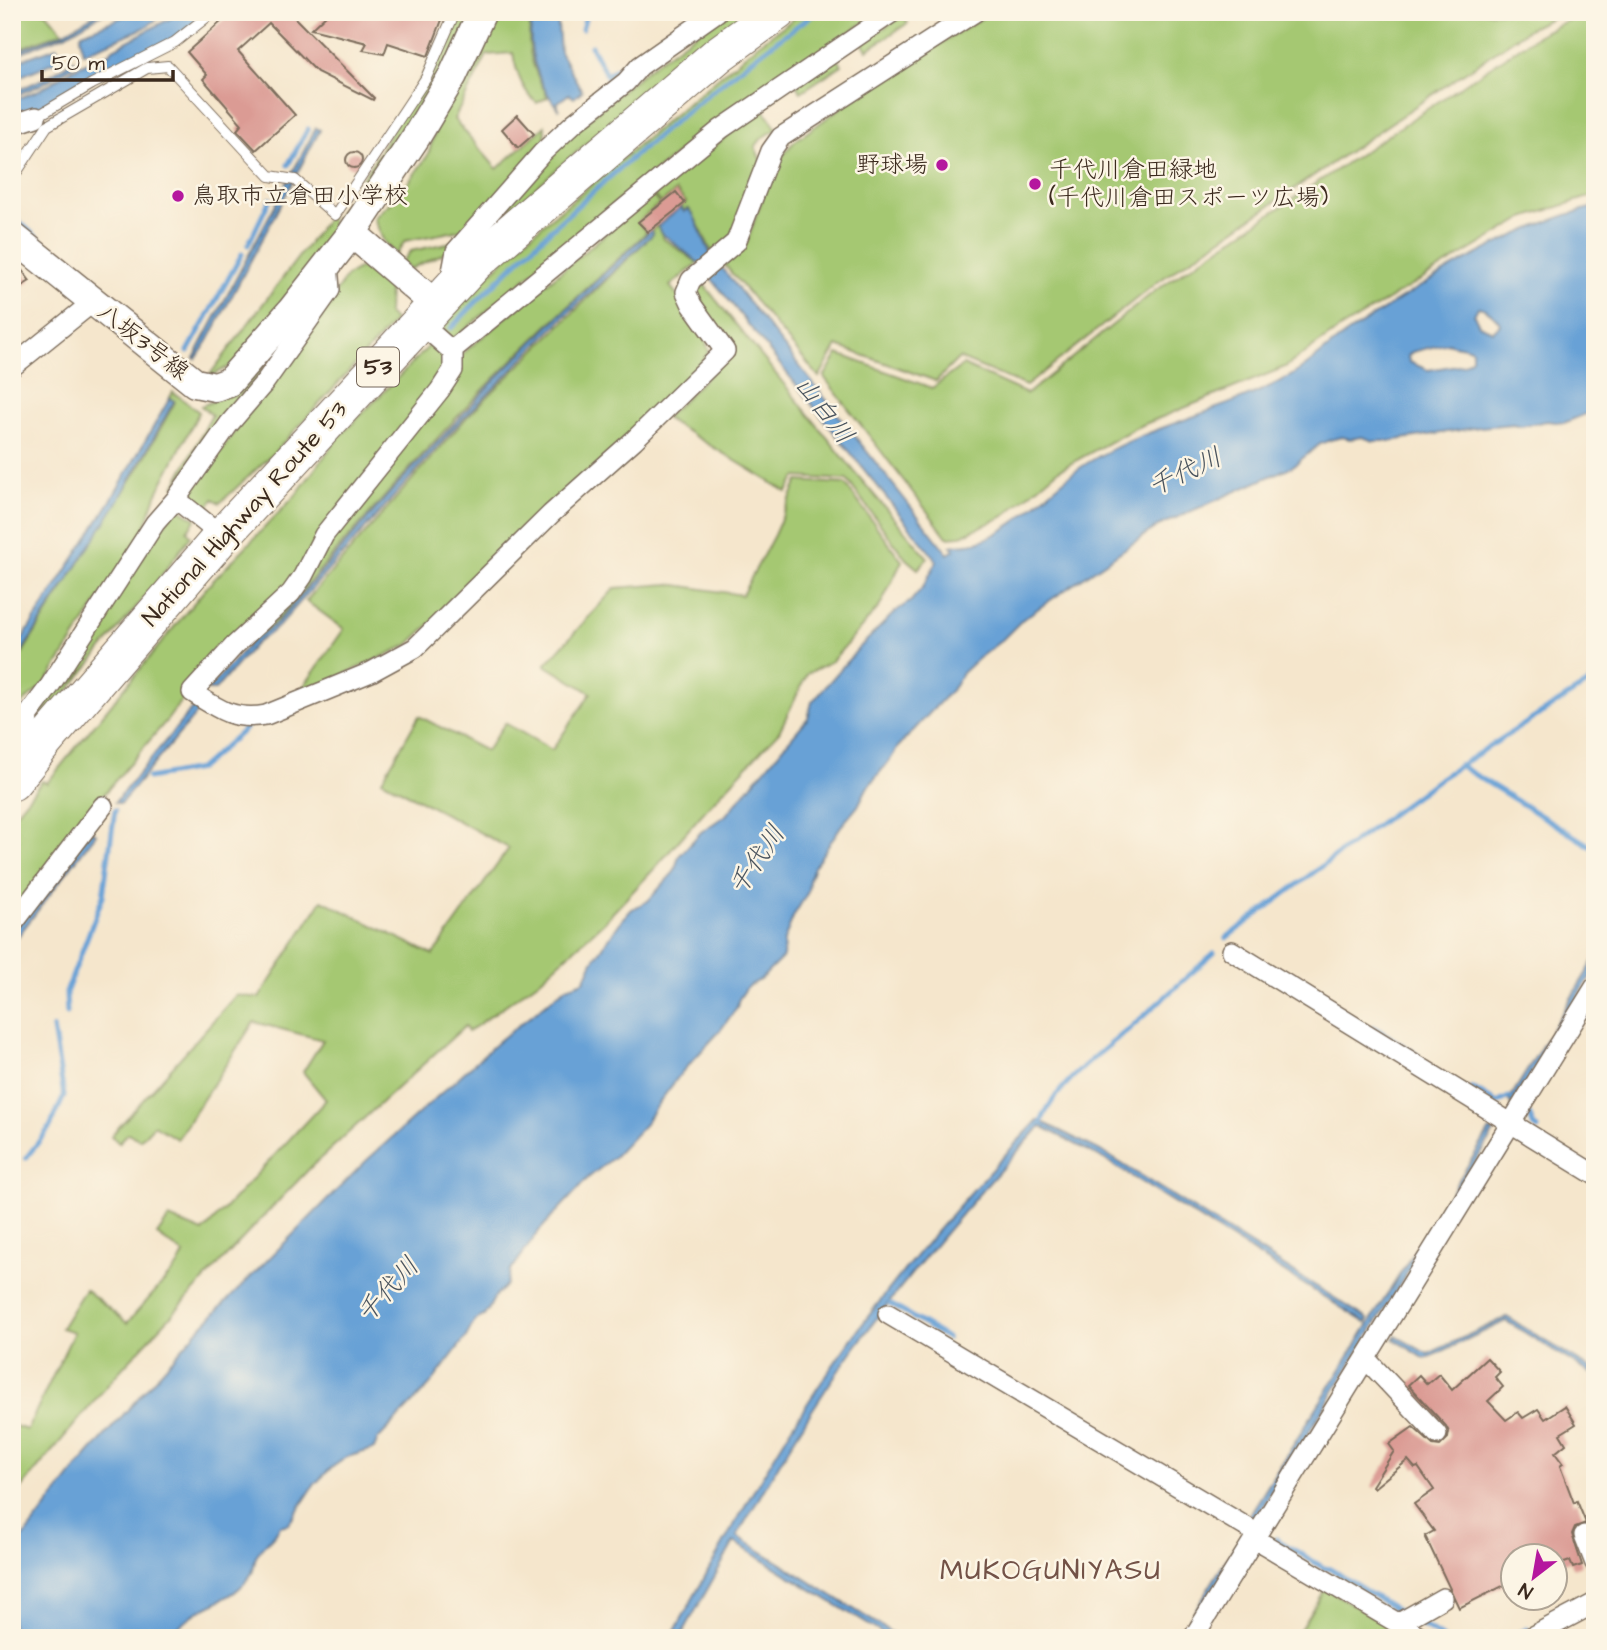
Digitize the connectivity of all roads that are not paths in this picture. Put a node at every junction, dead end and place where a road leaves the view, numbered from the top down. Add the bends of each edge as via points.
1 (213, 12) edge
2 (455, 12) edge
3 (482, 12) edge
4 (717, 12) edge
5 (776, 12) edge
6 (893, 12) edge
7 (975, 12) edge
8 (36, 117) joint
9 (12, 125) edge
10 (12, 179) edge
11 (352, 233) junction
12 (12, 236) edge
13 (328, 264) junction
14 (93, 302) junction
15 (434, 306) junction
16 (451, 351) junction
17 (12, 367) edge
18 (176, 499) junction
19 (222, 536) junction
20 (16, 770) edge
21 (103, 806) dead end
22 (12, 925) edge
23 (1232, 951) dead end
24 (1595, 987) edge
25 (1511, 1123) junction
26 (1595, 1175) edge
27 (888, 1314) dead end
28 (1366, 1359) junction
29 (1437, 1434) dead end
30 (1584, 1535) dead end
31 (1257, 1536) junction
32 (1595, 1563) edge
33 (1443, 1598) dead end
34 (1595, 1603) edge
35 (1399, 1623) junction
36 (1193, 1638) edge
37 (1423, 1638) edge
38 (1529, 1638) edge

1 - 8 lane via 176,42
2 - 10 lane via 426,78 335,215 295,180 270,176 168,66 147,68 47,126
3 - 11 street, 八坂3号線 via 453,75
4 - 15 street via 640,66 542,153 456,251
5 - 15 highway, National Highway Route 53 / 53 via 587,165 475,263
6 - 16 street via 720,129
7 - 16 street via 781,137 771,151 736,242 691,280 686,292 726,351 415,648 371,672 266,715 248,718 230,713 192,692 297,584 324,535 448,378 454,360
8 - 9 street
11 - 13 street, 八坂3号線
11 - 15 street
12 - 14 street, 八坂3号線
13 - 14 street, 八坂3号線 via 229,382 215,387 195,383
13 - 18 street via 330,290
14 - 17 street
15 - 16 street
15 - 19 highway, National Highway Route 53 / 53
18 - 19 street
18 - 20 street via 155,523 28,715
19 - 20 highway, National Highway Route 53 / 53
21 - 22 street
23 - 25 street
24 - 25 street
25 - 26 street
25 - 28 street
27 - 31 street
28 - 29 street
28 - 31 street
30 - 32 street
31 - 35 street
31 - 36 street
33 - 35 street
34 - 38 street
35 - 37 street

